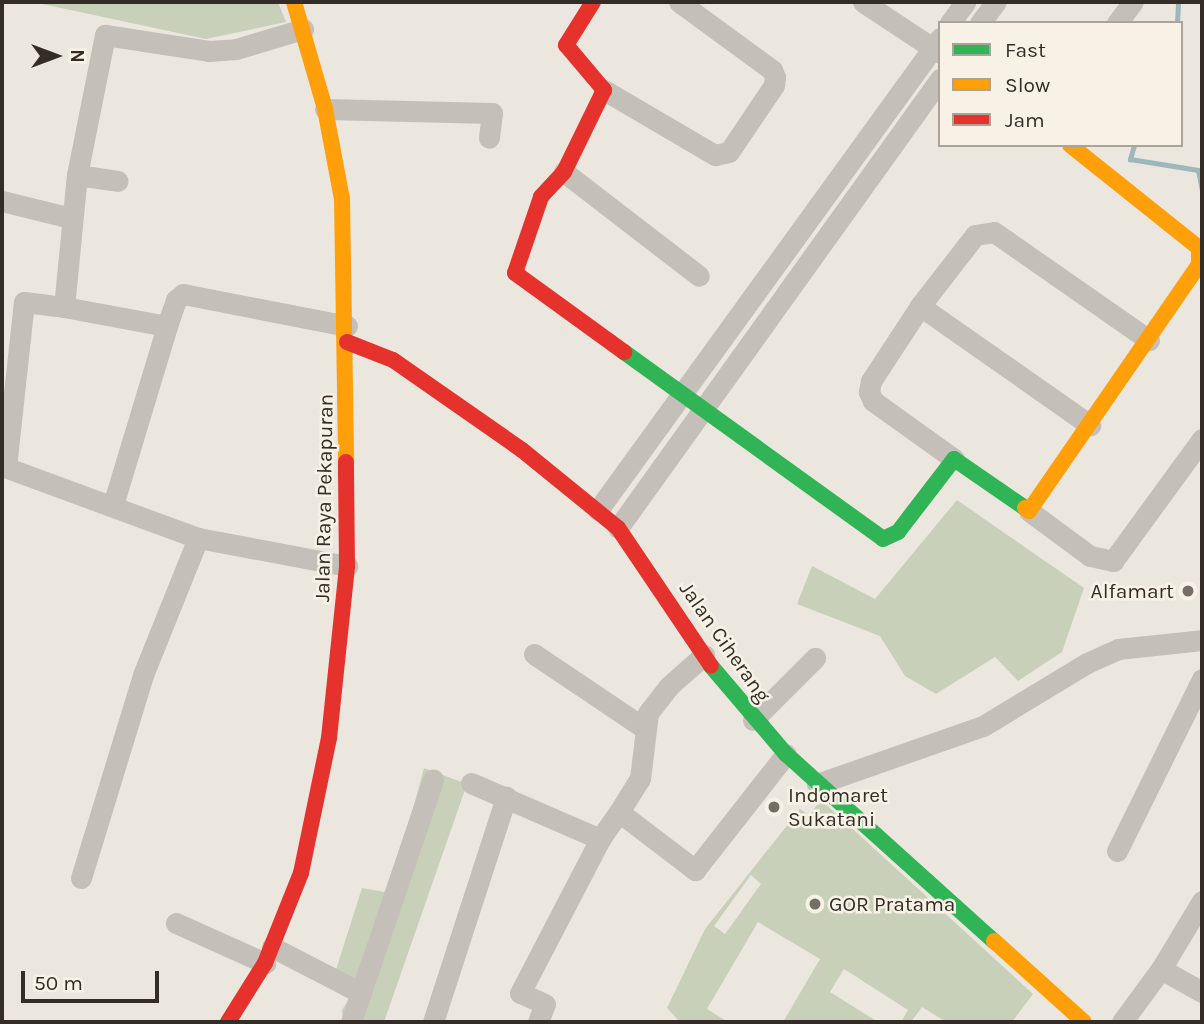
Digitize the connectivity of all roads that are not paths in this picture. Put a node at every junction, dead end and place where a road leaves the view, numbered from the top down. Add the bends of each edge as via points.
1 (294, 2) edge
2 (593, 2) edge
3 (679, 2) edge
4 (863, 2) edge
5 (965, 2) edge
6 (996, 2) edge
7 (1133, 2) edge
8 (951, 21) edge
9 (982, 21) edge
10 (1119, 21) edge
11 (303, 29) junction
12 (937, 46) edge
13 (938, 82) edge
14 (604, 90) junction
15 (326, 109) junction
16 (489, 138) dead end
17 (1073, 147) edge
18 (564, 172) junction
19 (77, 175) junction
20 (118, 181) dead end
21 (2, 201) edge
22 (71, 218) junction
23 (699, 276) dead end
24 (920, 306) junction
25 (64, 307) junction
26 (167, 326) junction
27 (346, 334) junction
28 (1149, 340) junction
29 (681, 394) junction
30 (700, 409) junction
31 (1090, 425) junction
32 (1202, 439) edge
33 (954, 459) junction
34 (4, 467) edge
35 (113, 505) junction
36 (598, 510) junction
37 (1029, 511) junction
38 (618, 528) junction
39 (198, 538) junction
40 (348, 566) junction
41 (1202, 640) edge
42 (534, 654) dead end
43 (704, 655) junction
44 (815, 658) dead end
45 (1202, 679) edge
46 (753, 720) junction
47 (644, 728) junction
48 (786, 754) junction
49 (433, 780) dead end
50 (471, 783) dead end
51 (817, 784) junction
52 (506, 797) junction
53 (619, 812) junction
54 (600, 839) junction
55 (1117, 851) dead end
56 (81, 878) dead end
57 (1202, 901) edge
58 (176, 923) dead end
59 (269, 955) junction
60 (1161, 969) junction
61 (1202, 992) edge
62 (361, 993) junction
63 (541, 1013) edge
64 (1078, 1020) edge
65 (228, 1022) edge
66 (351, 1022) edge
67 (433, 1022) edge
68 (1122, 1022) edge

1 - 11 street, Jalan Raya Pekapuran
2 - 14 street via 566,45
3 - 14 street via 772,70 775,77 729,152 715,155
4 - 12 street
5 - 8 street
6 - 9 street
7 - 10 street
11 - 15 street, Jalan Raya Pekapuran
11 - 19 street via 236,49 209,51 105,34
12 - 29 street
13 - 30 street
14 - 18 street
15 - 16 street via 492,113
15 - 27 street, Jalan Raya Pekapuran via 342,199
17 - 28 street via 1199,248 1199,265
18 - 23 street
18 - 29 street via 541,197 515,273
19 - 20 street
19 - 22 street
21 - 22 street
22 - 25 street
24 - 28 street via 975,235 994,232
24 - 31 street
24 - 33 street via 869,392 873,401
25 - 26 street
25 - 34 street via 24,302
26 - 27 street via 176,300 194,293
26 - 35 street
27 - 36 street, Jalan Ciherang via 393,360 522,450
27 - 40 street, Jalan Raya Pekapuran
28 - 31 street
29 - 30 street
29 - 36 street
30 - 33 street via 884,538 898,531
30 - 38 street
31 - 37 street
32 - 37 street via 1113,561 1090,556
33 - 37 street
34 - 35 street
35 - 39 street
36 - 38 street, Jalan Ciherang
38 - 43 street, Jalan Ciherang
39 - 40 street
39 - 56 street via 143,675
40 - 59 street, Jalan Raya Pekapuran via 329,738 314,821 301,873
41 - 51 street via 1118,649 983,726
42 - 47 street
43 - 46 street, Jalan Ciherang
43 - 47 street via 656,700
44 - 46 street
45 - 55 street
46 - 48 street, Jalan Ciherang
47 - 53 street via 640,779
48 - 51 street, Jalan Ciherang
48 - 53 street via 695,870
49 - 62 street
50 - 52 street
51 - 64 street, Jalan Ciherang
52 - 54 street
52 - 67 street
53 - 54 street
54 - 63 street via 520,993
57 - 60 street
58 - 59 street
59 - 62 street
59 - 65 street, Jalan Raya Pekapuran
60 - 61 street
60 - 68 street
62 - 66 street

